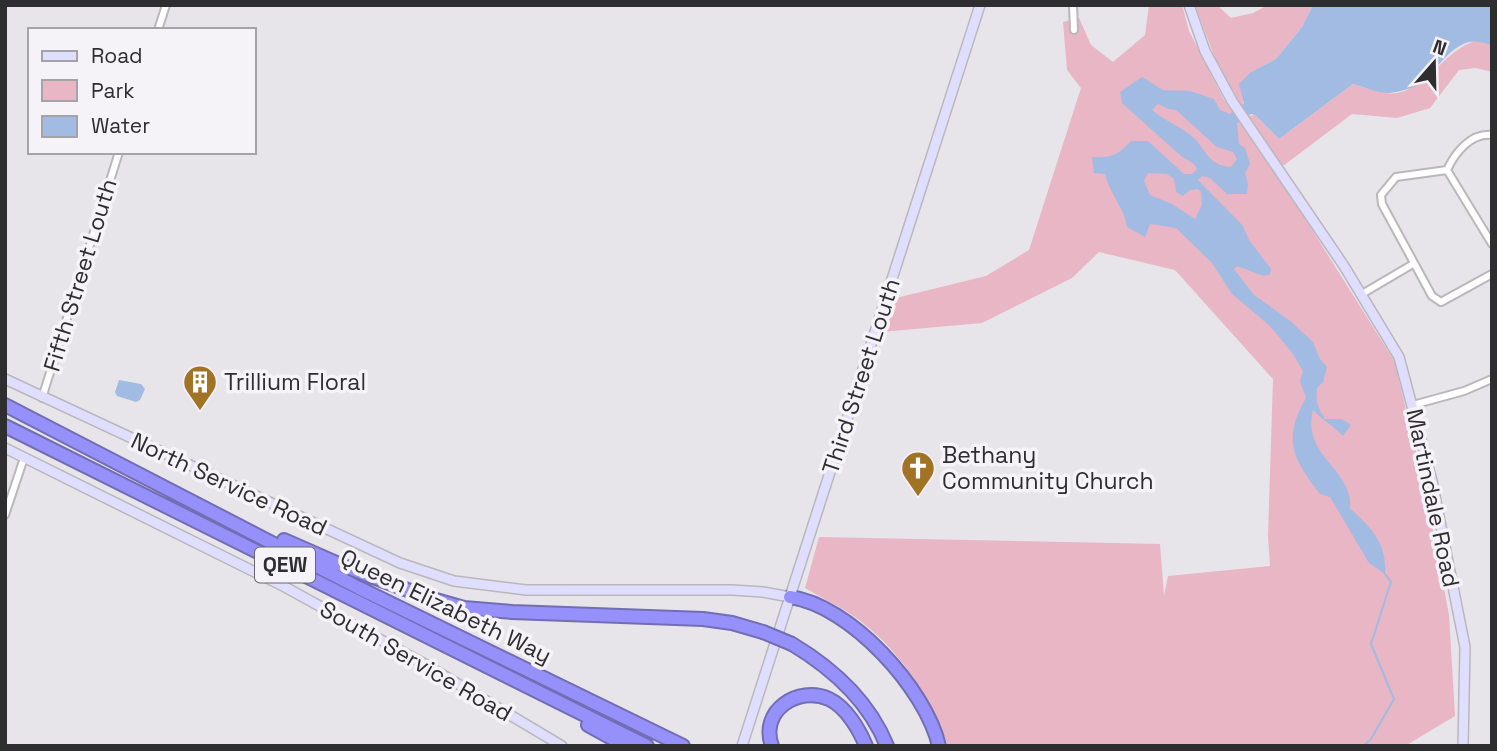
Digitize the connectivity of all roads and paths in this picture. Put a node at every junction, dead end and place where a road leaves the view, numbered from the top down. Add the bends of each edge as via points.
1 (166, 5) edge
2 (980, 5) edge
3 (1073, 5) edge
4 (1189, 5) edge
5 (159, 28) edge
6 (1074, 30) dead end
7 (1492, 135) edge
8 (118, 154) edge
9 (1447, 170) junction
10 (1491, 241) edge
11 (1413, 264) junction
12 (1492, 274) edge
13 (1362, 294) junction
14 (5, 379) edge
15 (1492, 379) edge
16 (42, 398) junction
17 (5, 405) edge
18 (1413, 405) junction
19 (5, 426) edge
20 (5, 448) edge
21 (24, 458) junction
22 (179, 494) junction
23 (5, 515) edge
24 (790, 597) junction
25 (564, 704) junction
26 (562, 746) edge
27 (626, 746) edge
28 (647, 746) edge
29 (683, 746) edge
30 (742, 746) edge
31 (772, 746) edge
32 (866, 746) edge
33 (887, 746) edge
34 (939, 746) edge
35 (1462, 746) edge

1 - 5 street
2 - 24 main road, Third Street Louth
3 - 6 street
4 - 13 main road, Martindale Road via 1205,51 1232,101
7 - 9 street via 1469,141
8 - 16 street, Fifth Street Louth
9 - 10 street
9 - 11 street via 1396,177 1381,195
11 - 12 street via 1432,296 1441,302
11 - 13 street
13 - 18 main road, Martindale Road via 1399,356
14 - 16 main road, North Service Road
15 - 18 street
16 - 24 main road, North Service Road via 400,563 454,582 526,590 732,590
17 - 22 highway, Queen Elizabeth Way / QEW
18 - 35 main road, Martindale Road via 1465,647
19 - 25 highway, Queen Elizabeth Way / QEW
20 - 21 main road, South Service Road
21 - 23 street
21 - 26 main road, South Service Road via 285,587
22 - 29 highway, Queen Elizabeth Way / QEW via 359,588
22 - 33 highway, bridge via 341,565 464,607 703,619 763,632 815,658 840,679 871,716
24 - 30 main road, Third Street Louth
24 - 34 highway via 843,621 887,656 924,710
25 - 27 highway via 582,722
25 - 28 highway, Queen Elizabeth Way / QEW
31 - 32 highway via 770,725 776,711 799,695 817,695 843,709

